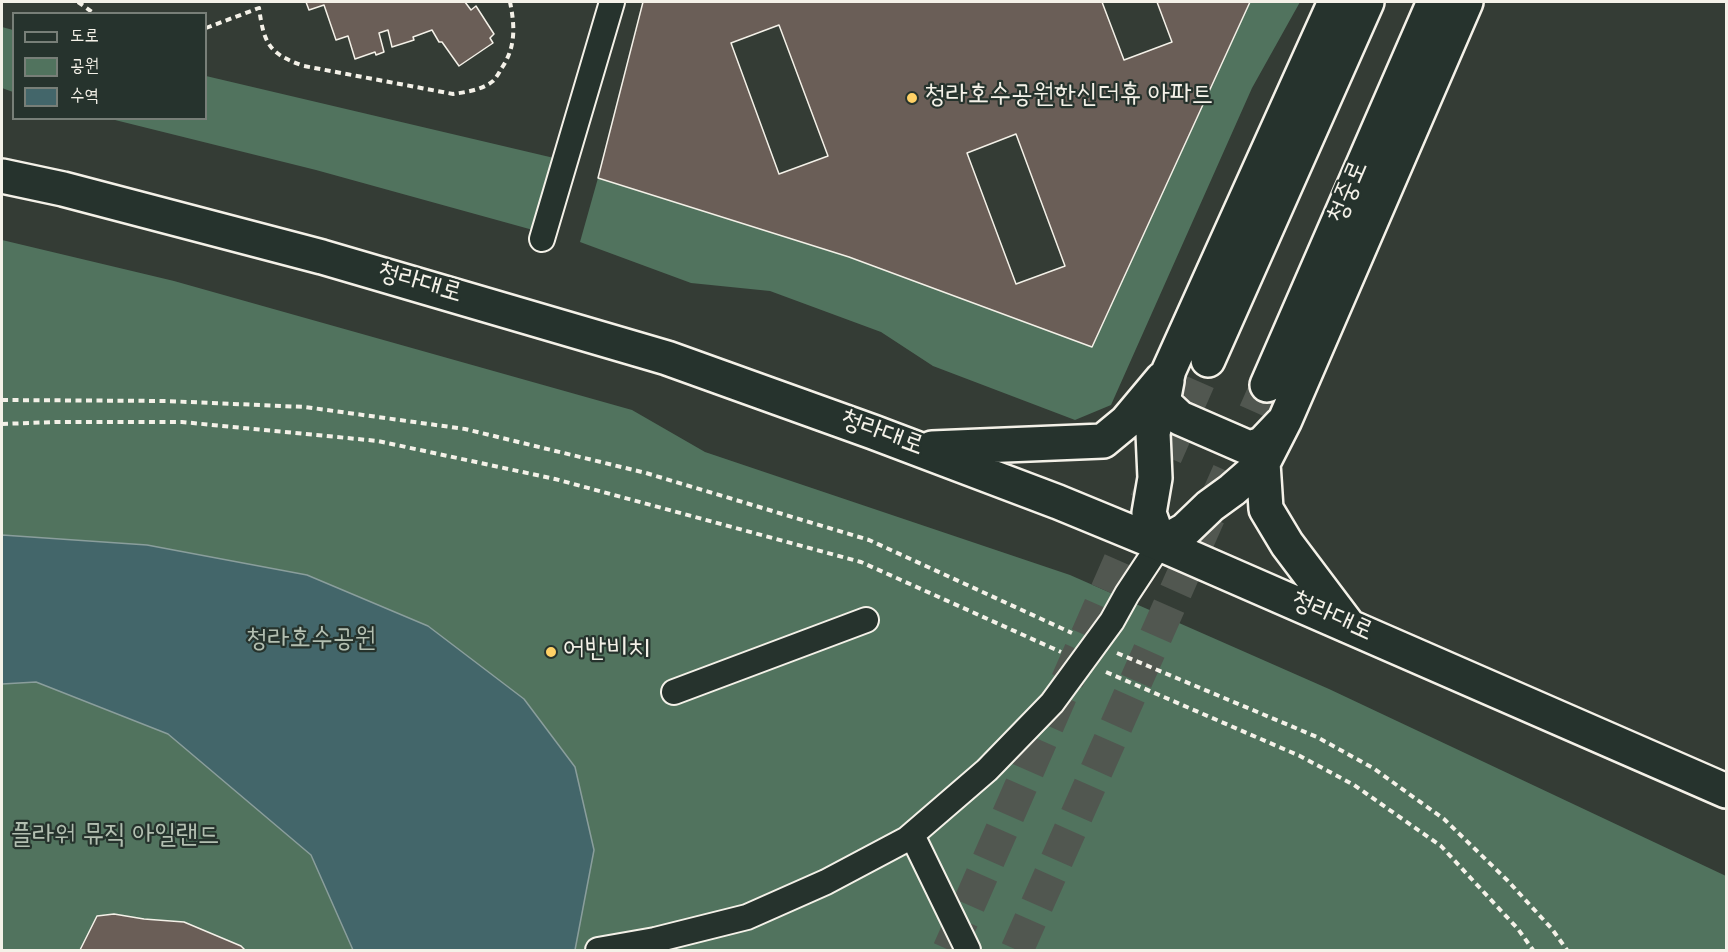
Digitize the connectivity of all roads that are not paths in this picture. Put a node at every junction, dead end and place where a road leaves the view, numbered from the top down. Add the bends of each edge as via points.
1 (612, 2) edge
2 (1335, 2) edge
3 (1367, 2) edge
4 (1434, 2) edge
5 (1466, 2) edge
6 (2, 176) edge
7 (542, 239) dead end
8 (1208, 360) tunnel mouth
9 (1169, 370) junction
10 (1267, 385) tunnel mouth
11 (1285, 420) junction
12 (918, 449) junction
13 (1263, 463) junction
14 (1160, 544) junction
15 (866, 620) dead end
16 (1349, 626) junction
17 (674, 692) dead end
18 (1726, 790) edge
19 (912, 835) junction
20 (598, 951) edge
21 (968, 951) edge

1 - 7 street
2 - 9 street
3 - 8 street
4 - 10 street, 청중로
5 - 11 street
6 - 12 street, 청라대로 via 322,257 667,358
9 - 11 street via 1163,402 1180,418 1249,448 1262,444
9 - 12 street via 1126,422 1103,441
9 - 14 street via 1153,433 1155,478 1149,513
11 - 13 street
12 - 14 street, 청라대로
13 - 14 street via 1185,530
13 - 16 street via 1266,509 1287,544
14 - 16 street, 청라대로
14 - 19 street via 1112,621 1052,703 987,770
15 - 17 street
16 - 18 street, 청라대로
19 - 20 street via 826,882 747,917
19 - 21 street

